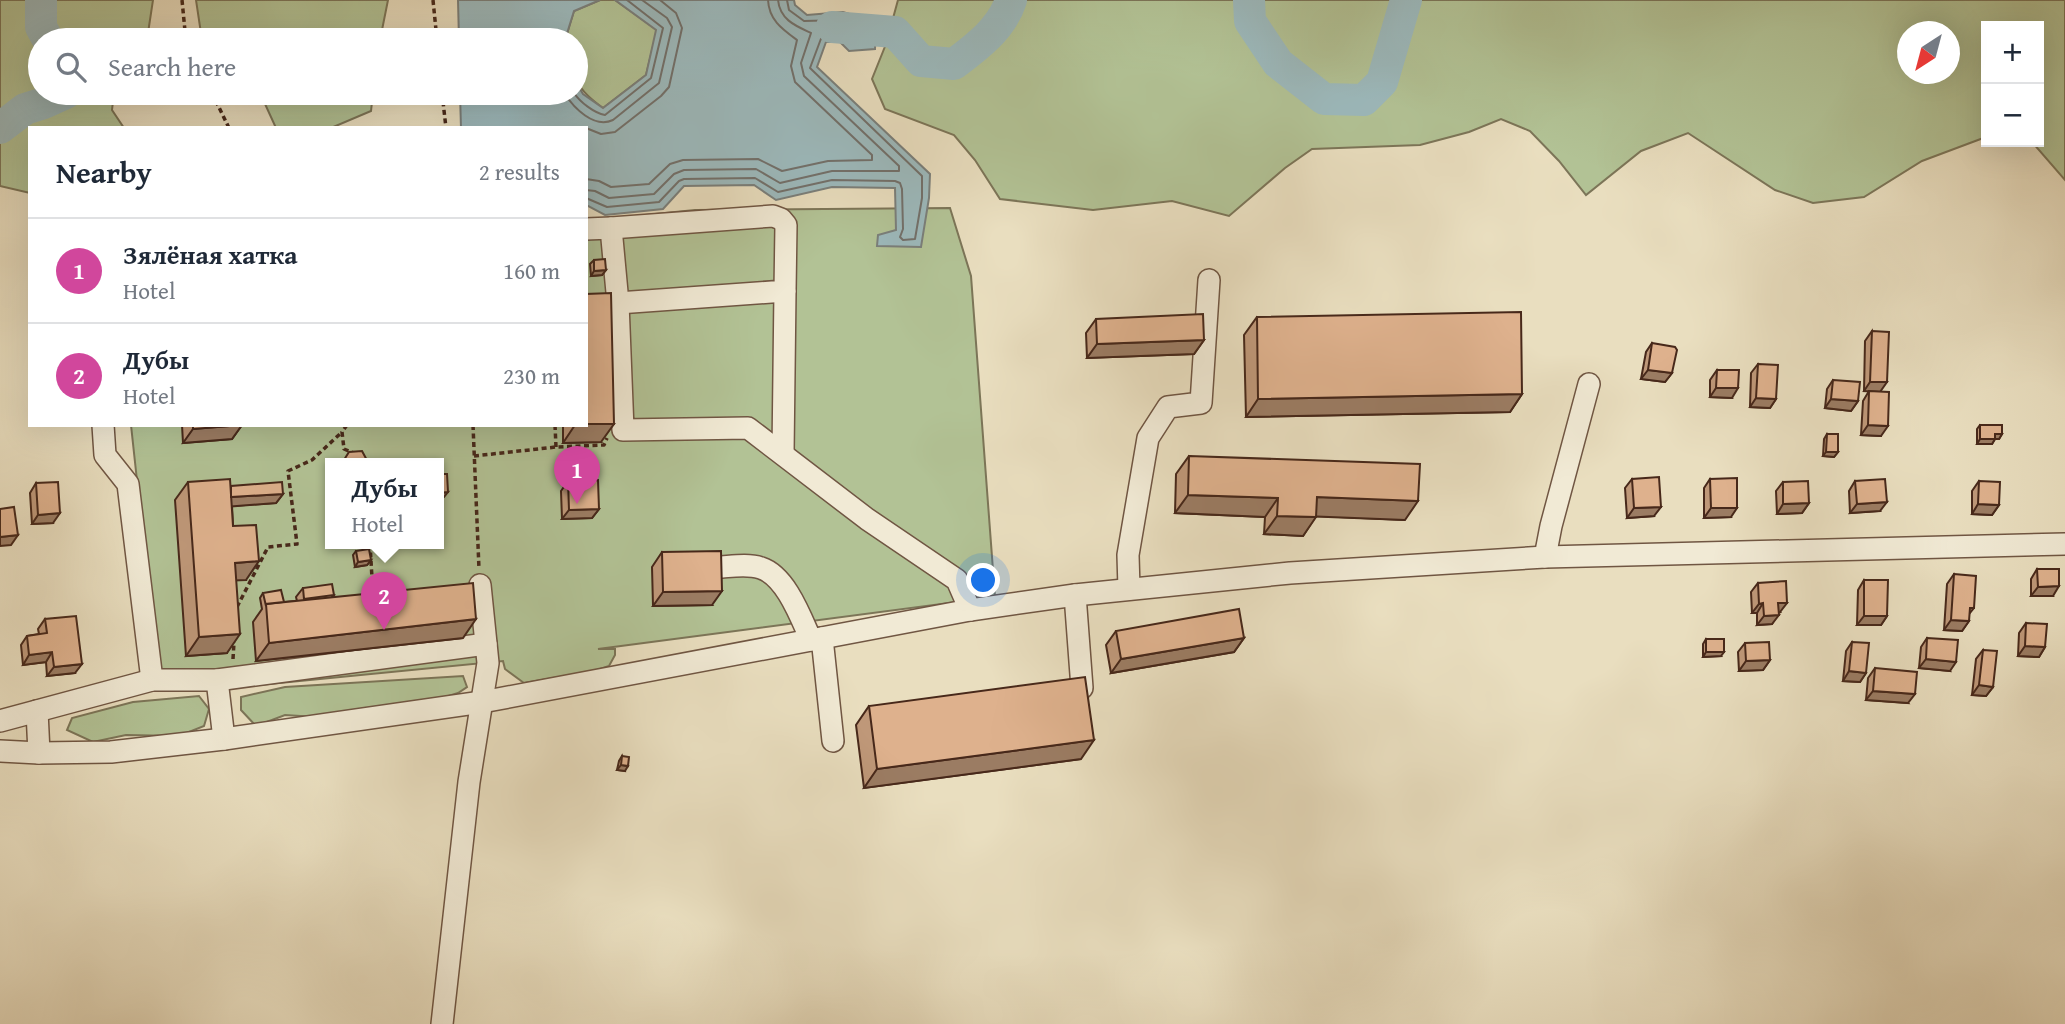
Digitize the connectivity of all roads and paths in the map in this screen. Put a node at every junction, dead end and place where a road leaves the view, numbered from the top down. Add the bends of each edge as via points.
1 (182, 0) edge
2 (433, 0) edge
3 (185, 28) edge
4 (436, 28) edge
5 (218, 105) edge
6 (443, 105) edge
7 (228, 126) edge
8 (446, 126) edge
9 (611, 228) junction
10 (588, 229) edge
11 (1209, 280) dead end
12 (785, 291) junction
13 (618, 303) junction
14 (1588, 384) dead end
15 (103, 427) edge
16 (346, 427) edge
17 (473, 427) edge
18 (555, 427) edge
19 (623, 430) junction
20 (342, 432) junction
21 (556, 447) junction
22 (783, 453) junction
23 (357, 456) edge
24 (474, 456) junction
25 (2065, 544) edge
26 (370, 549) edge
27 (1545, 557) junction
28 (722, 567) edge
29 (480, 585) joint
30 (1129, 589) junction
31 (373, 595) edge
32 (1075, 595) junction
33 (970, 610) junction
34 (235, 611) edge
35 (234, 636) edge
36 (817, 639) junction
37 (486, 644) junction
38 (152, 680) junction
39 (217, 680) junction
40 (1082, 688) edge
41 (482, 702) junction
42 (37, 711) junction
43 (0, 720) edge
44 (224, 739) junction
45 (833, 741) dead end
46 (0, 751) edge
47 (39, 753) junction
48 (442, 1024) edge

1 - 3 path
2 - 4 path
5 - 7 path
6 - 8 path
9 - 10 street
9 - 12 street via 773,216 786,225
9 - 13 street
11 - 30 street via 1201,403 1168,407 1148,438 1128,555
12 - 13 street
12 - 22 street
13 - 19 street
14 - 27 street
15 - 38 street via 105,455 128,484
16 - 20 path
17 - 24 path
18 - 21 path
19 - 21 path via 607,433 604,445
19 - 22 street via 748,428
20 - 23 path via 344,449
20 - 34 path via 312,460 288,471 297,544 268,547
21 - 24 path
22 - 33 street via 867,519 957,580
24 - 29 path
25 - 27 street
26 - 31 path
27 - 30 street via 1290,573
28 - 36 street via 751,566 772,573
29 - 37 street
30 - 32 street
32 - 33 street
32 - 40 street
33 - 36 street
35 - 39 path via 233,661
36 - 41 street
36 - 45 street
37 - 39 street
37 - 41 street
38 - 39 street
38 - 42 street
39 - 44 street
41 - 44 street
41 - 48 street
42 - 43 street
42 - 47 street
44 - 47 street via 111,752
46 - 47 street

